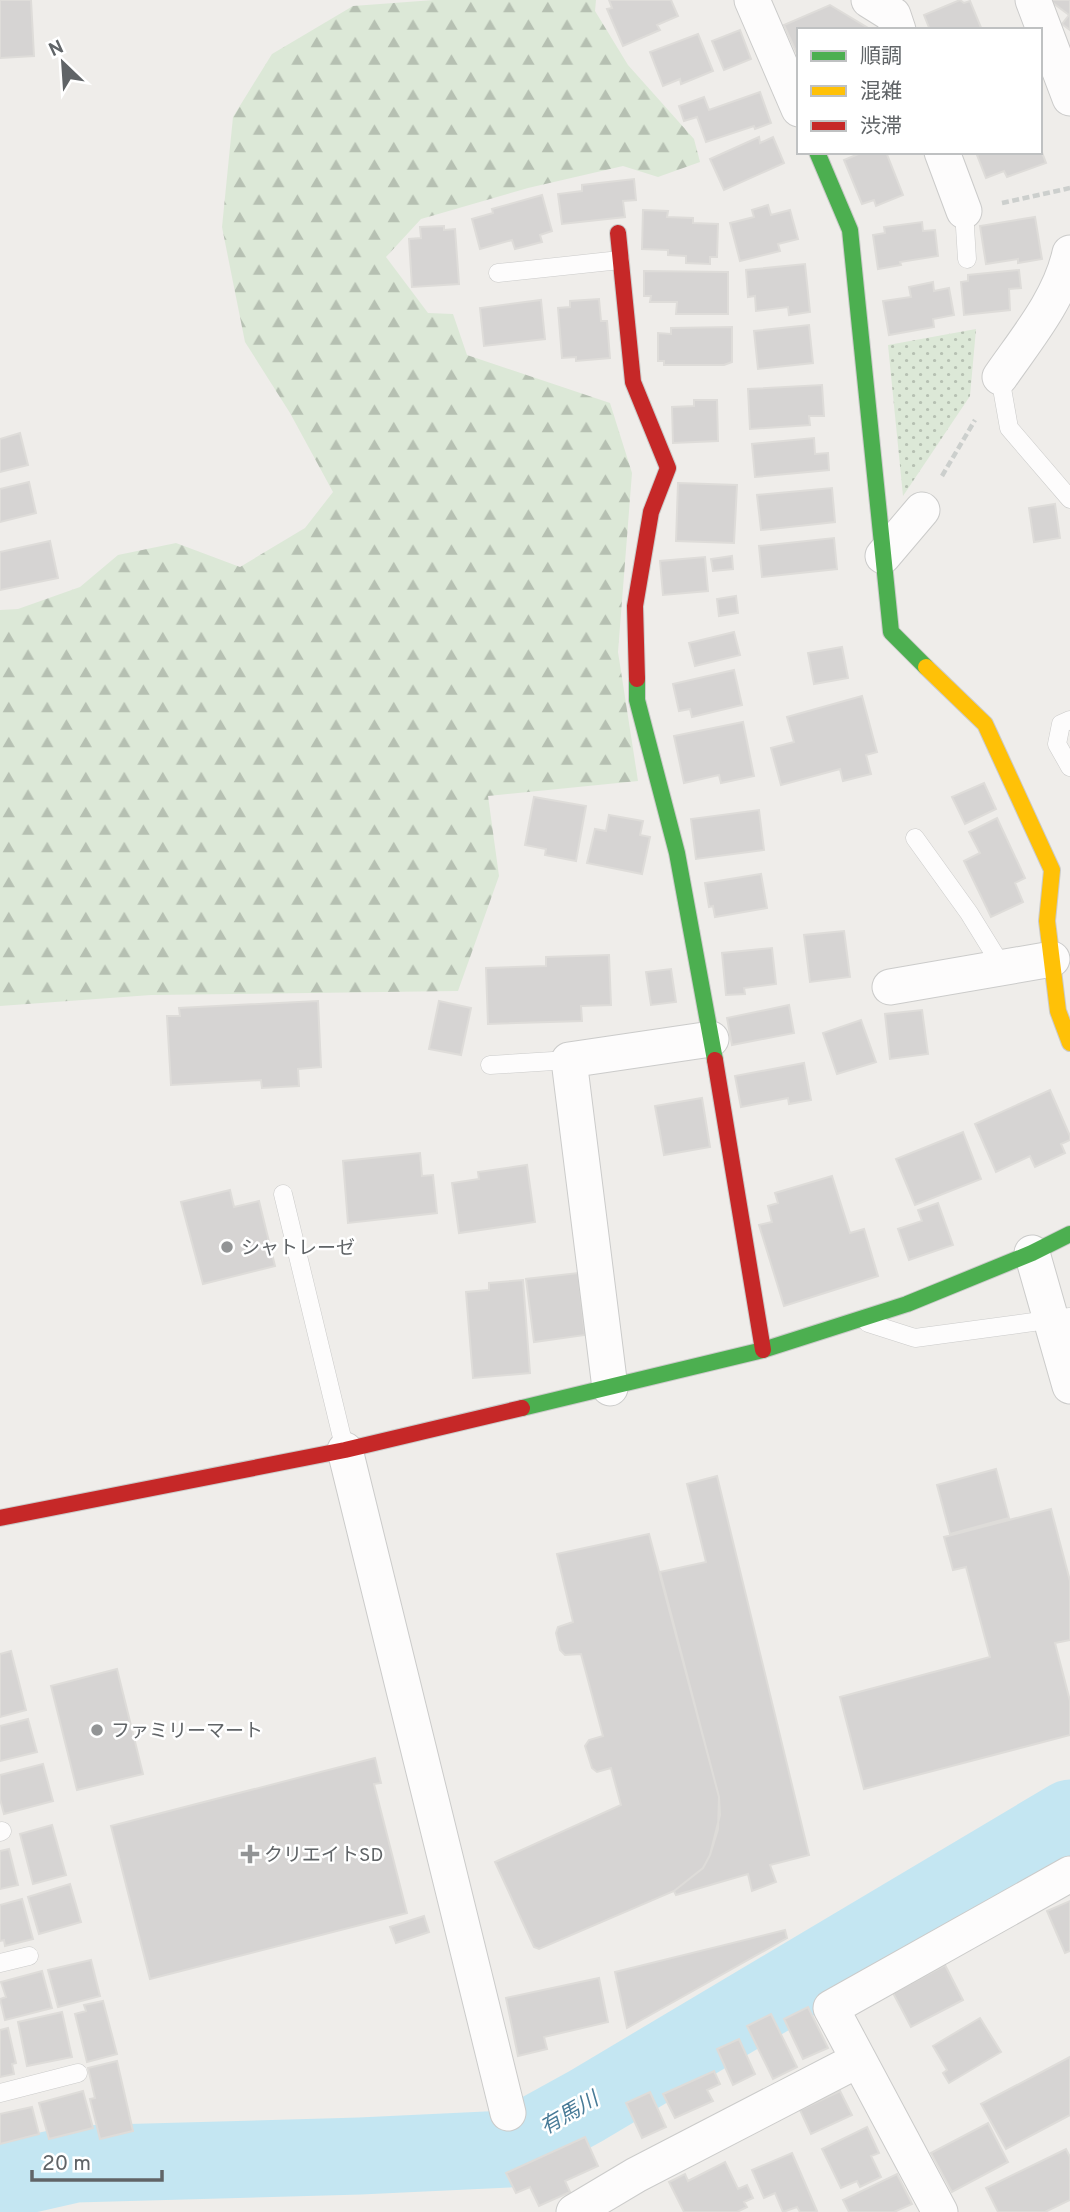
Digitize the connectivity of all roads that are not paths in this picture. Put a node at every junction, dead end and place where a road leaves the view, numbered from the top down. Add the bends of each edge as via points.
1 (752, 0) edge
2 (869, 0) edge
3 (1033, 0) edge
4 (897, 28) edge
5 (1070, 98) edge
6 (797, 104) edge
7 (818, 154) edge
8 (943, 154) edge
9 (964, 211) joint
10 (618, 233) dead end
11 (1070, 253) edge
12 (967, 259) dead end
13 (621, 260) junction
14 (498, 273) dead end
15 (1000, 377) joint
16 (1070, 499) edge
17 (922, 510) road end
18 (883, 556) junction
19 (1070, 720) edge
20 (1070, 767) edge
21 (915, 838) dead end
22 (1052, 959) junction
23 (1003, 968) junction
24 (890, 987) dead end
25 (711, 1039) junction
26 (1070, 1043) edge
27 (569, 1060) junction
28 (490, 1065) dead end
29 (284, 1194) dead end
30 (1070, 1234) edge
31 (1032, 1252) junction
32 (1061, 1319) edge
33 (858, 1320) junction
34 (763, 1350) junction
35 (1070, 1386) edge
36 (610, 1388) junction
37 (345, 1450) junction
38 (0, 1518) edge
39 (1070, 1874) edge
40 (29, 1956) dead end
41 (0, 1963) edge
42 (858, 2060) junction
43 (78, 2073) dead end
44 (0, 2093) edge
45 (508, 2113) dead end
46 (574, 2212) edge
47 (940, 2212) edge

1 - 6 street
2 - 4 street via 893,15
3 - 5 street
7 - 18 street via 850,230
8 - 9 street
9 - 12 lane
10 - 13 street
11 - 15 street via 1047,309
13 - 14 lane
13 - 25 street via 633,382 668,468 651,512 635,606 637,700 677,853
15 - 16 lane via 1009,428
17 - 18 street
18 - 22 street via 891,632 985,724 1052,870 1047,921
19 - 20 lane via 1061,724 1057,744
21 - 23 lane via 970,913
22 - 23 street
22 - 26 street via 1058,1012
23 - 24 street
25 - 27 street
25 - 34 street
27 - 28 lane
27 - 36 street
29 - 37 lane
30 - 31 street
31 - 32 street
31 - 33 street
32 - 33 lane via 915,1338
32 - 35 street
33 - 34 street
34 - 36 street
36 - 37 street
37 - 38 street
37 - 45 street
39 - 42 street via 831,2008
40 - 41 lane
42 - 46 street
42 - 47 street
43 - 44 lane

